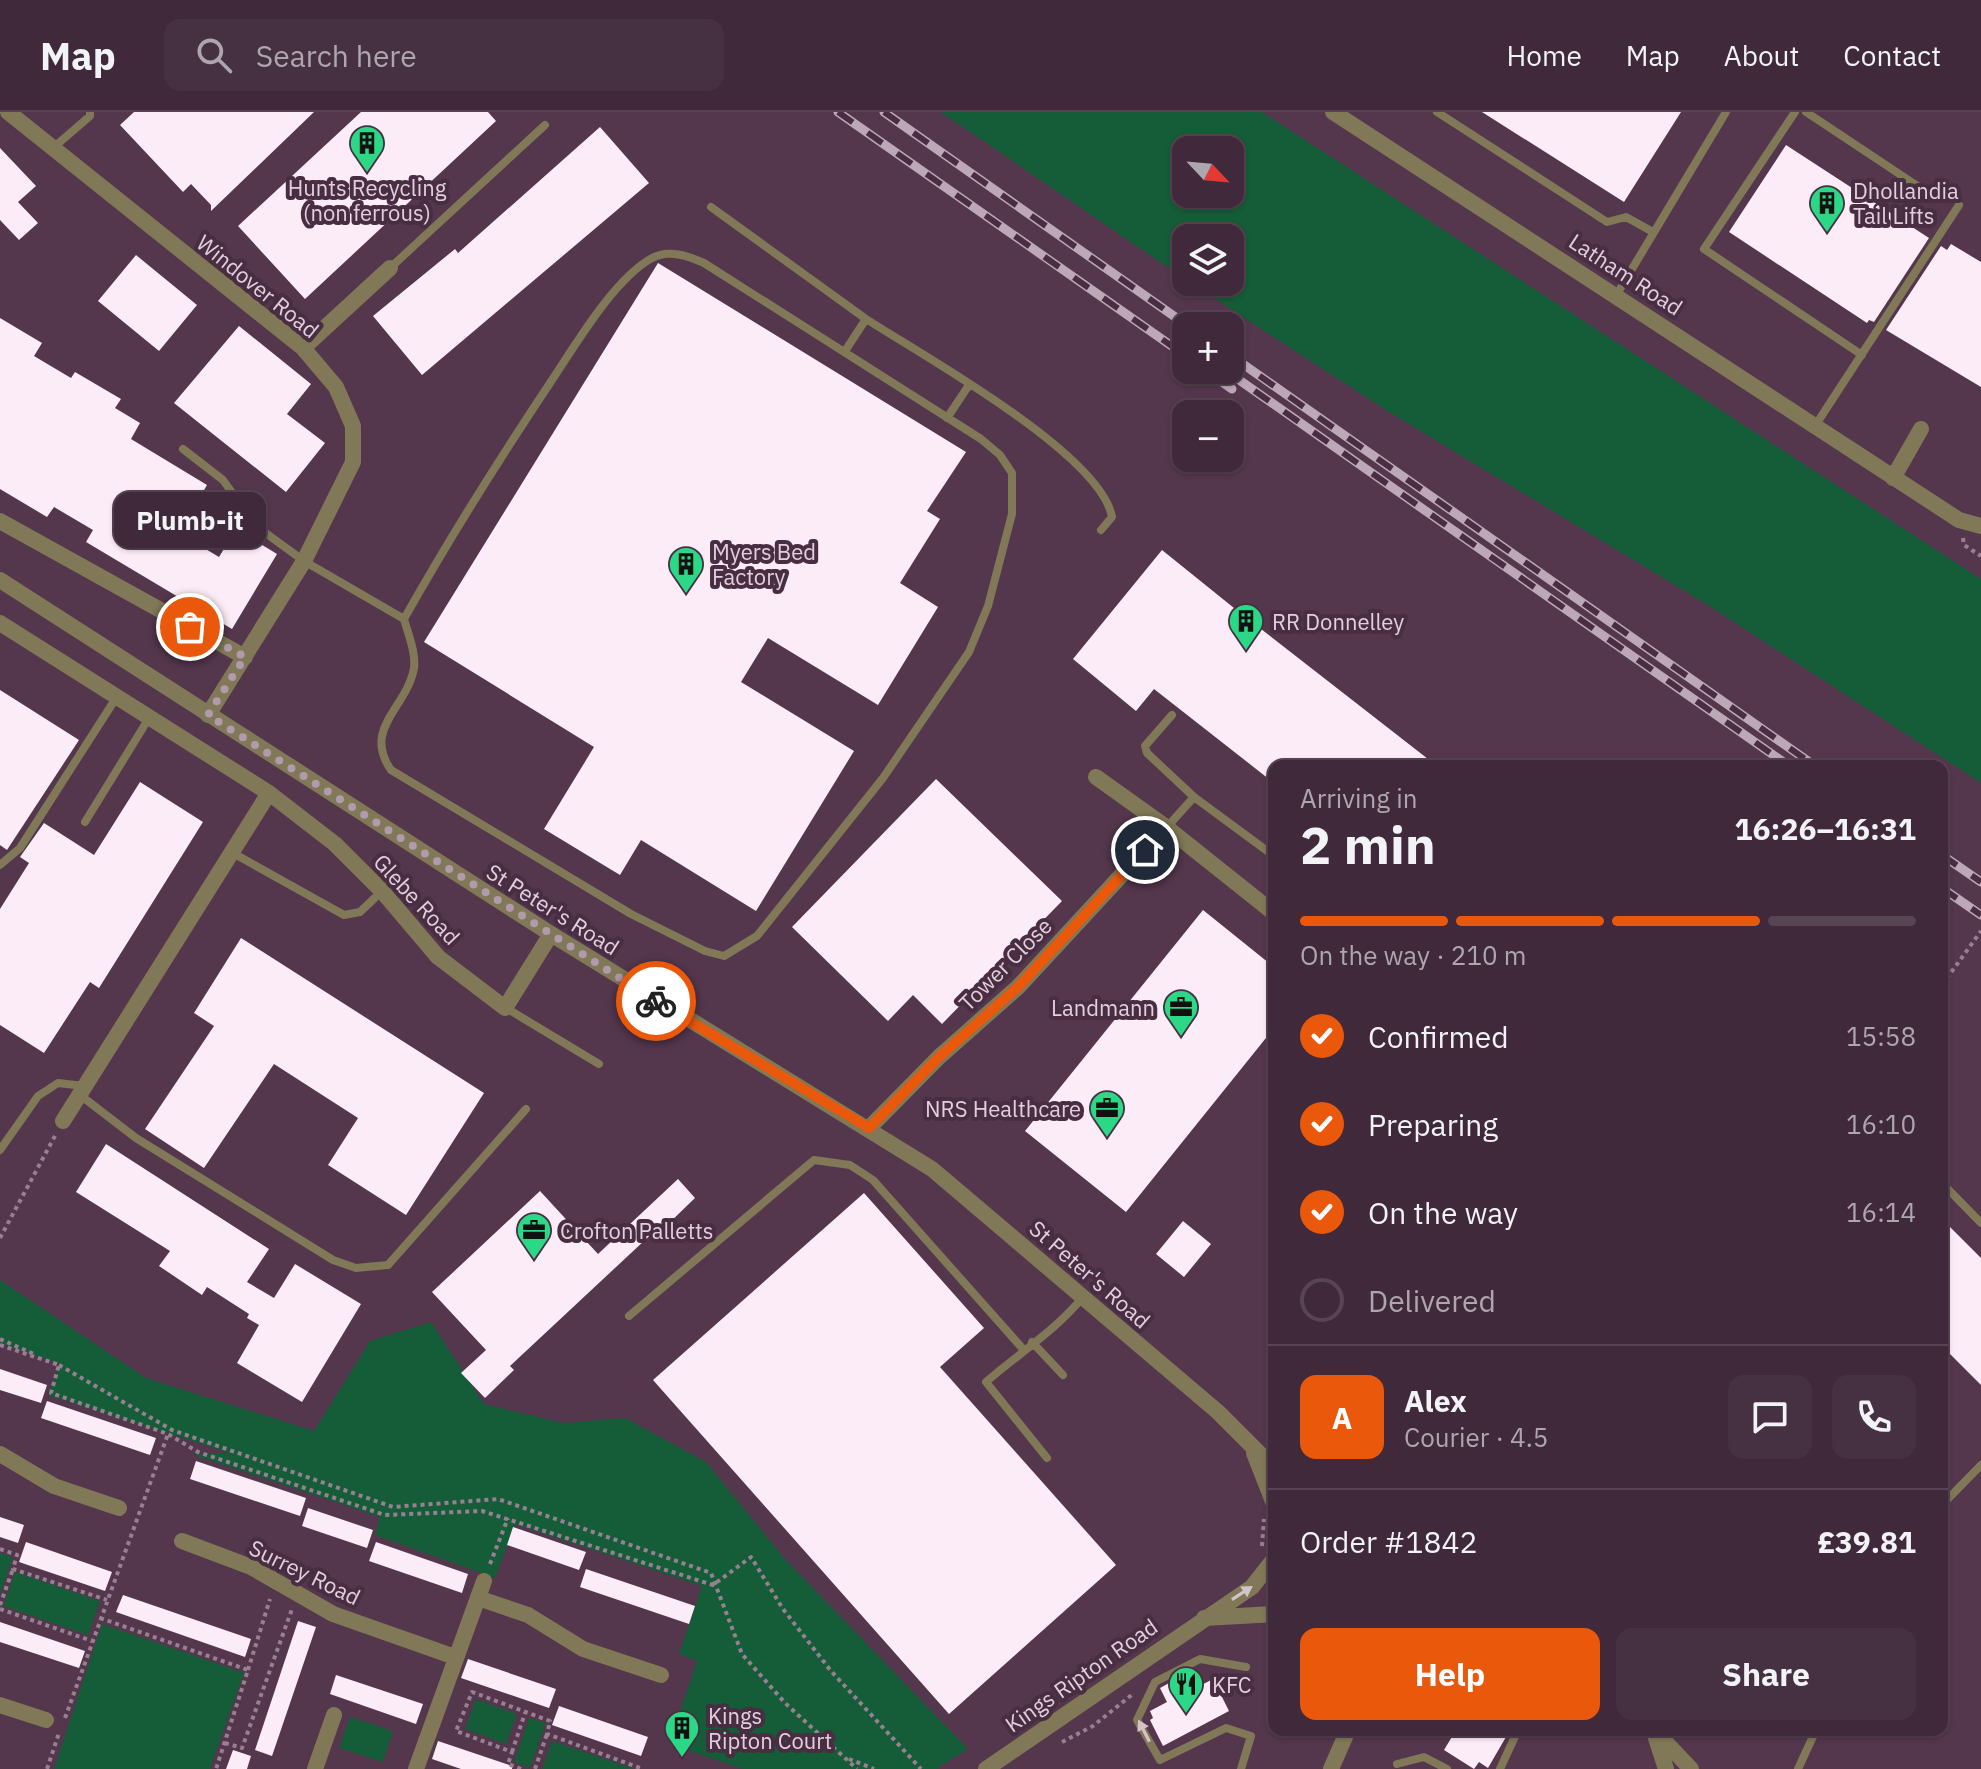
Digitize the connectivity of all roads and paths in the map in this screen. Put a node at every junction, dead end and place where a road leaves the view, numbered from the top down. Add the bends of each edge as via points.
1 (8, 112) edge
2 (90, 112) edge
3 (1437, 112) edge
4 (1726, 112) edge
5 (1795, 112) edge
6 (1806, 112) edge
7 (1335, 113) edge
8 (545, 125) dead end
9 (53, 148) junction
10 (1922, 189) dead end
11 (1959, 205) dead end
12 (711, 207) dead end
13 (1653, 232) junction
14 (390, 268) joint
15 (1617, 294) junction
16 (866, 319) junction
17 (303, 348) junction
18 (845, 351) junction
19 (1862, 355) junction
20 (969, 385) junction
21 (947, 418) junction
22 (1815, 426) junction
23 (1921, 429) dead end
24 (183, 449) dead end
25 (1893, 478) junction
26 (0, 521) edge
27 (1981, 526) edge
28 (1101, 530) dead end
29 (304, 561) junction
30 (0, 580) edge
31 (404, 619) junction
32 (0, 623) edge
33 (245, 657) junction
34 (116, 698) junction
35 (208, 715) junction
36 (1172, 715) dead end
37 (149, 718) junction
38 (1096, 777) dead end
39 (269, 793) junction
40 (1194, 797) junction
41 (85, 822) dead end
42 (1166, 827) junction
43 (231, 852) junction
44 (1268, 852) edge
45 (0, 865) edge
46 (382, 891) junction
47 (1268, 908) edge
48 (1981, 931) edge
49 (551, 934) junction
50 (1948, 976) edge
51 (505, 1008) junction
52 (599, 1064) dead end
53 (82, 1090) junction
54 (526, 1109) dead end
55 (63, 1121) joint
56 (869, 1128) junction
57 (0, 1150) edge
58 (1948, 1189) edge
59 (1981, 1223) edge
60 (0, 1238) edge
61 (1084, 1297) junction
62 (629, 1316) dead end
63 (0, 1339) edge
64 (1032, 1342) junction
65 (0, 1345) edge
66 (1023, 1349) junction
67 (59, 1365) junction
68 (1063, 1375) dead end
69 (168, 1434) junction
70 (1252, 1447) junction
71 (0, 1454) edge
72 (1047, 1458) dead end
73 (1268, 1462) edge
74 (1981, 1465) edge
75 (1948, 1499) edge
76 (1268, 1504) edge
77 (119, 1508) dead end
78 (1268, 1514) edge
79 (508, 1518) junction
80 (182, 1541) dead end
81 (0, 1549) edge
82 (1266, 1558) edge
83 (13, 1569) junction
84 (276, 1580) junction
85 (484, 1581) joint
86 (713, 1585) junction
87 (297, 1593) junction
88 (478, 1598) junction
89 (107, 1600) junction
90 (0, 1607) edge
91 (1268, 1614) edge
92 (100, 1618) junction
93 (1201, 1618) junction
94 (92, 1641) junction
95 (455, 1657) junction
96 (1246, 1667) dead end
97 (248, 1670) junction
98 (661, 1675) dead end
99 (0, 1705) edge
100 (525, 1713) junction
101 (334, 1715) dead end
102 (46, 1720) dead end
103 (547, 1734) junction
104 (1345, 1736) edge
105 (1515, 1736) edge
106 (1656, 1736) edge
107 (1660, 1736) edge
108 (1814, 1736) edge
109 (225, 1743) junction
110 (512, 1752) junction
111 (1806, 1754) junction
112 (847, 1758) junction
113 (1397, 1764) dead end
114 (47, 1769) edge
115 (216, 1769) edge
116 (315, 1769) edge
117 (416, 1769) edge
118 (521, 1769) edge
119 (535, 1769) edge
120 (643, 1769) edge
121 (857, 1769) edge
122 (874, 1769) edge
123 (921, 1769) edge
124 (986, 1769) edge
125 (1241, 1769) edge
126 (1331, 1769) edge
127 (1447, 1769) edge
128 (1500, 1769) edge
129 (1666, 1769) edge
130 (1691, 1769) edge
131 (1791, 1769) edge
132 (1798, 1769) edge

1 - 9 street, Windover Road
2 - 9 lane
3 - 13 lane via 1607,222 1626,217
4 - 13 lane
5 - 19 lane via 1704,249
6 - 10 lane
7 - 15 street, Latham Road
8 - 14 lane
9 - 17 street, Windover Road
11 - 19 lane
12 - 16 lane
13 - 15 lane
14 - 17 street
15 - 22 street, Latham Road
16 - 18 lane
16 - 20 lane
17 - 29 street, Windover Road via 336,387 353,426 353,462
18 - 21 lane
18 - 31 lane via 704,263 665,253 653,258 594,316
19 - 22 lane
20 - 21 lane
20 - 28 lane via 1049,440 1093,481 1109,501 1112,517
21 - 31 lane via 990,447 1012,473 1012,514 988,606 969,652 883,778 757,936 724,956 631,914 391,770 381,755 379,737 412,679 415,662
22 - 25 street, Latham Road
23 - 25 street
24 - 29 lane via 223,480 256,526
25 - 27 street, Latham Road via 1959,520
26 - 33 street
29 - 31 lane
29 - 33 street, Windover Road
30 - 35 street, St Peter's Road
32 - 34 street, Glebe Road
33 - 35 street, Windover Road
34 - 37 street, Glebe Road
34 - 45 lane via 20,848
35 - 49 street, St Peter's Road
36 - 40 lane via 1145,746
37 - 39 street, Glebe Road
37 - 41 lane
38 - 42 street
39 - 43 street
39 - 46 street, Glebe Road via 335,844
40 - 42 lane
40 - 44 lane
42 - 47 street
42 - 56 street, Tower Close via 1018,987
43 - 46 lane via 344,915 360,912
43 - 53 street
46 - 51 street, Glebe Road via 438,957
48 - 50 path
49 - 51 street
49 - 56 street, St Peter's Road
51 - 52 lane
53 - 54 lane via 136,1138 333,1260 356,1268 388,1265
53 - 55 street
53 - 57 lane via 58,1083 38,1096
55 - 60 path
56 - 61 street, St Peter's Road via 932,1169
58 - 59 lane
61 - 64 lane via 1057,1326
61 - 70 street, St Peter's Road
62 - 66 lane via 814,1160 850,1165 873,1180
63 - 67 path
64 - 66 lane
64 - 68 lane
65 - 67 path
66 - 72 lane via 986,1382
67 - 69 path via 51,1393
67 - 86 path via 172,1430 393,1507 498,1499 711,1573
69 - 79 path via 198,1452 385,1515 482,1511
69 - 89 path
70 - 73 street, St Peter's Road
70 - 76 street
71 - 77 street via 54,1486
74 - 75 lane
78 - 82 path
79 - 85 path
79 - 86 path
80 - 84 street, Surrey Road
81 - 83 path via 17,1555
93 -> 82 street, Kings Ripton Road via 1252,1587
83 - 89 path
83 - 90 path
84 - 87 street, Surrey Road
84 - 97 path
85 - 88 street
86 - 112 path via 742,1654 785,1703
86 - 123 path via 752,1557 783,1609 831,1671
87 - 95 street, Surrey Road via 333,1614
87 - 109 path via 242,1748
88 - 95 street
88 - 98 street via 528,1615 583,1649
89 - 92 path
90 - 94 path
91 - 93 street
92 - 94 path
92 - 97 path
93 - 124 street, Kings Ripton Road
94 - 114 path
95 - 117 street
125 -> 96 lane via 1251,1736 1226,1728 1160,1760 1137,1720 1155,1682 1200,1659
97 - 109 path
99 - 102 street
100 - 103 path via 550,1721
100 - 110 path
100 - 110 path via 472,1692 459,1722 456,1731
101 - 116 street
103 - 119 path
103 - 120 path
104 - 126 street
105 - 128 lane
106 - 129 street
107 - 130 street
108 - 111 lane
109 - 115 path
110 - 118 path via 508,1764
111 - 131 lane
111 - 132 lane
112 - 121 path
112 - 122 path
113 - 127 lane via 1424,1757

